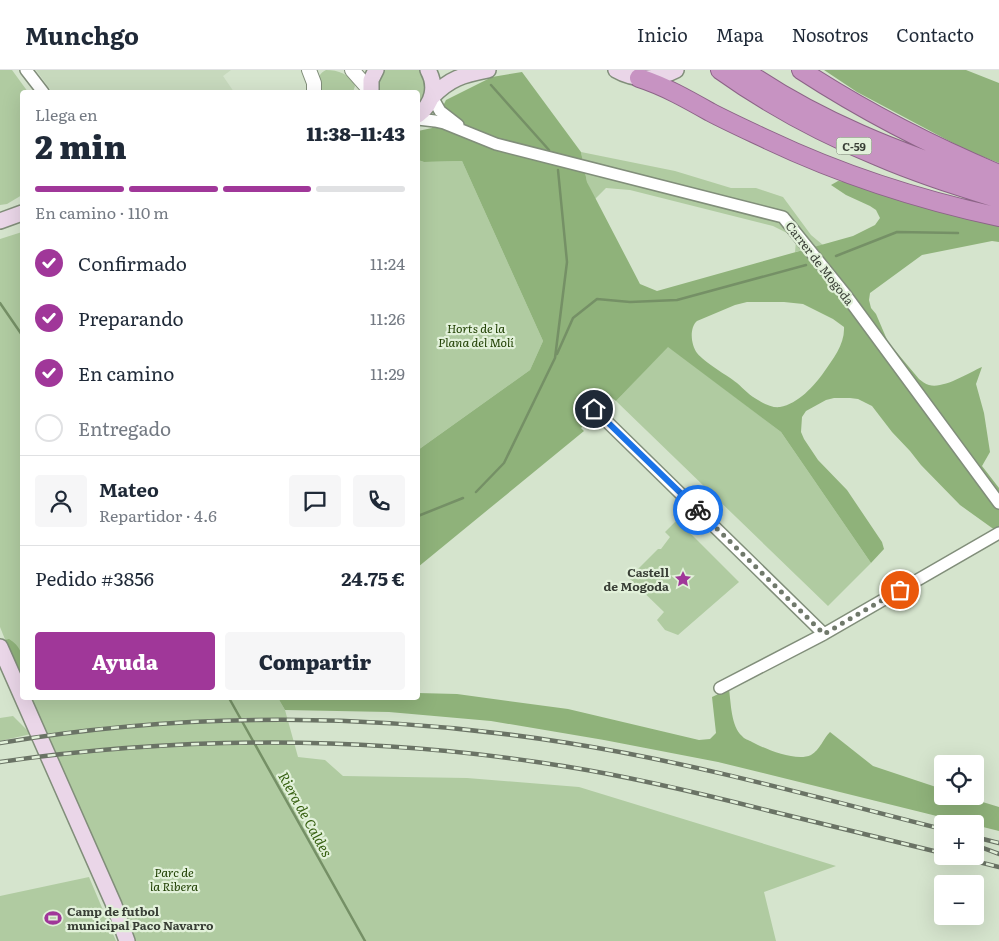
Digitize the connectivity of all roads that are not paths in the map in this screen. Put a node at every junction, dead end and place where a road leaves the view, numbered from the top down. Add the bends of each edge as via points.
1 (26, 70) edge
2 (309, 70) edge
3 (352, 70) edge
4 (428, 70) edge
5 (488, 70) edge
6 (616, 70) edge
7 (676, 70) edge
8 (720, 70) edge
9 (744, 70) edge
10 (801, 70) edge
11 (639, 78) junction
12 (369, 84) edge
13 (41, 90) edge
14 (314, 90) edge
15 (432, 97) junction
16 (420, 113) edge
17 (420, 119) edge
18 (466, 131) junction
19 (999, 174) edge
20 (999, 185) edge
21 (999, 199) edge
22 (19, 214) edge
23 (999, 217) edge
24 (0, 220) edge
25 (594, 409) dead end
26 (999, 503) edge
27 (999, 533) edge
28 (824, 634) junction
29 (0, 647) edge
30 (720, 688) dead end
31 (20, 692) edge
32 (23, 700) edge
33 (127, 941) edge

1 - 13 street
2 - 14 street
3 - 12 street
4 - 15 main road
5 - 15 main road via 451,81
6 - 11 main road
7 - 11 main road via 654,78
8 - 21 highway, C-59 via 788,114 847,144
9 - 20 highway, C-59 via 801,105 860,135
10 - 19 highway via 888,122
11 - 23 highway via 658,84 749,131 834,168 923,198
15 - 16 main road
15 - 18 street, Carrer de Mogoda via 440,111
17 - 18 street, Carrer de Mogoda via 435,120
18 - 26 street, Carrer de Mogoda via 496,144 784,217
22 - 24 main road
25 - 28 street
27 - 28 street
28 - 30 street
29 - 31 main road
32 - 33 main road

